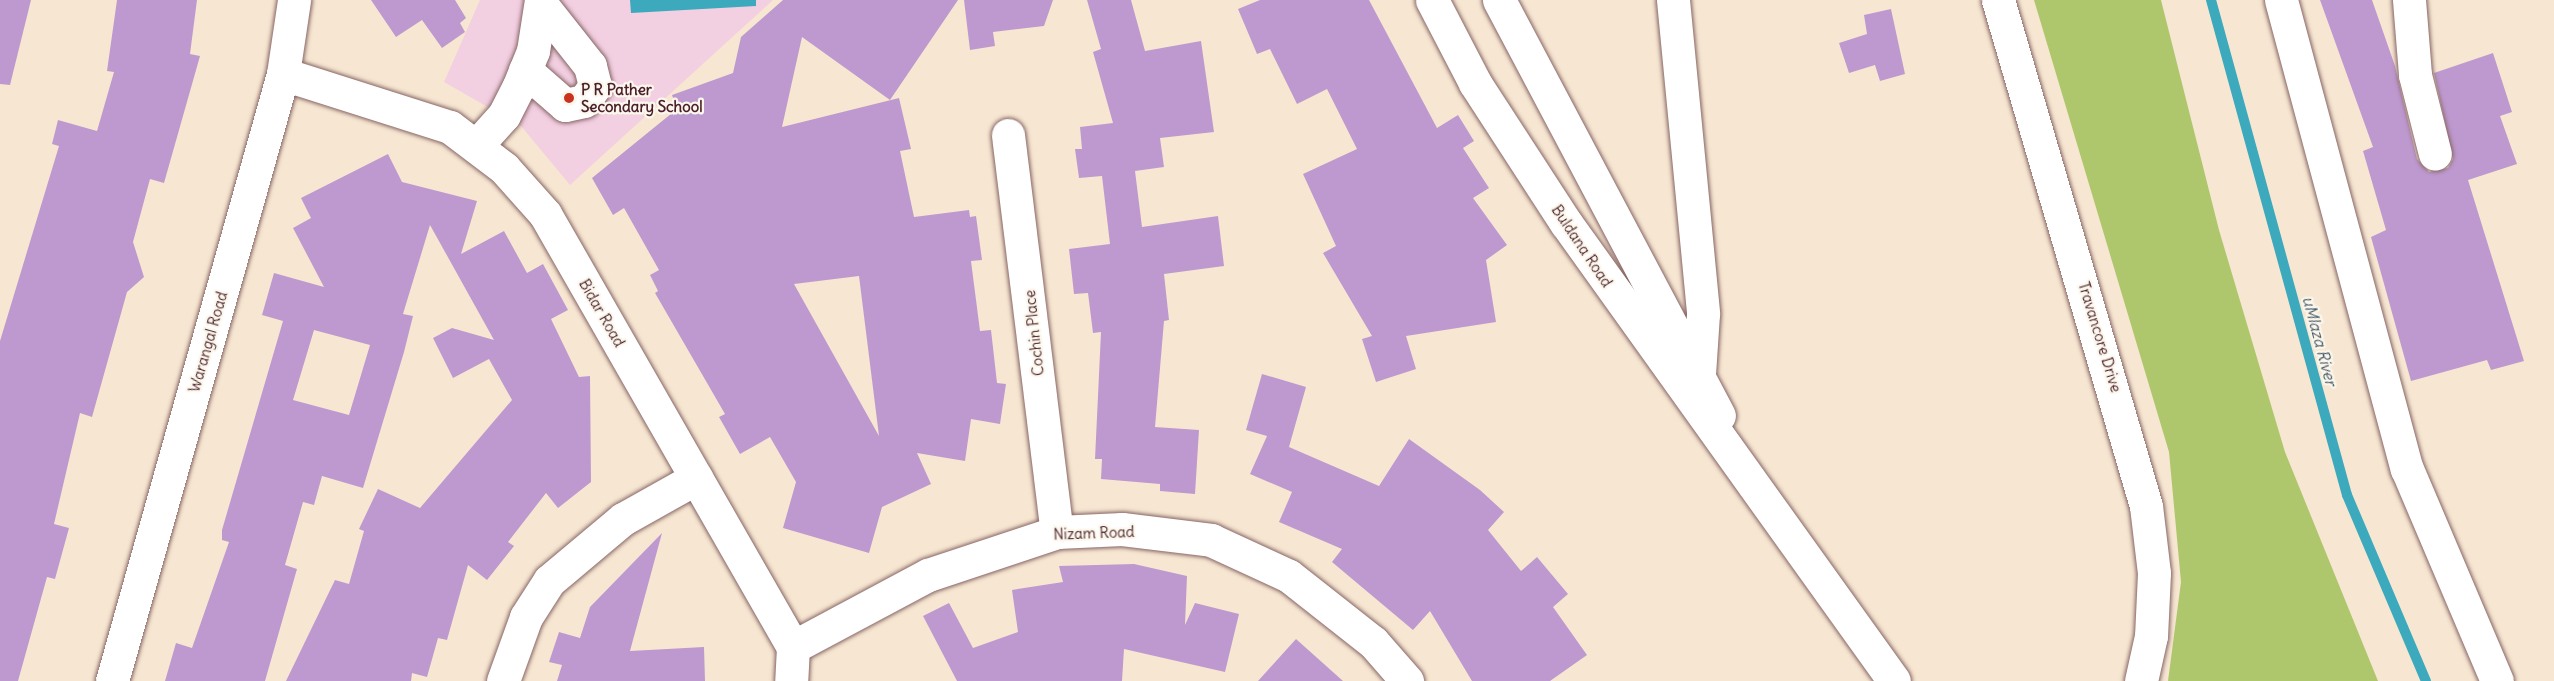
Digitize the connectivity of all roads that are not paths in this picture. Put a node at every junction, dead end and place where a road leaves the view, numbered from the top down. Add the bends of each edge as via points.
1 (294, 0) edge
2 (1432, 0) edge
3 (1499, 0) edge
4 (1673, 0) edge
5 (1998, 0) edge
6 (2281, 0) edge
7 (2409, 0) edge
8 (541, 2) edge
9 (525, 70) junction
10 (283, 74) junction
11 (1008, 135) dead end
12 (477, 145) junction
13 (2435, 154) dead end
14 (1699, 375) junction
15 (696, 478) junction
16 (1751, 478) junction
17 (1057, 532) junction
18 (793, 647) junction
19 (112, 681) edge
20 (503, 681) edge
21 (791, 681) edge
22 (1407, 681) edge
23 (1894, 681) edge
24 (2140, 681) edge
25 (2497, 681) edge

1 - 10 street, Warangal Road
2 - 16 street, Buldana Road via 1475,82 1566,223 1677,385
3 - 14 street, Buldana Road
4 - 14 street via 1703,314
5 - 24 street, Travancore Drive via 2146,506 2154,573 2151,636
6 - 25 street via 2407,469
7 - 13 street via 2415,75
8 - 9 street
8 - 9 street via 590,66 595,86 584,101 565,105
9 - 12 street via 504,115
10 - 12 street, Bidar Road via 450,127
10 - 19 street, Warangal Road
11 - 17 street, Cochin Place
12 - 15 street, Bidar Road via 545,214
14 - 16 street, Buldana Road
15 - 18 street, Bidar Road
15 - 20 street via 623,519 549,581 526,617
16 - 23 street, Buldana Road
17 - 18 street, Nizam Road via 928,575
17 - 22 street, Nizam Road via 1122,529 1211,540 1289,576 1373,642
18 - 21 street

